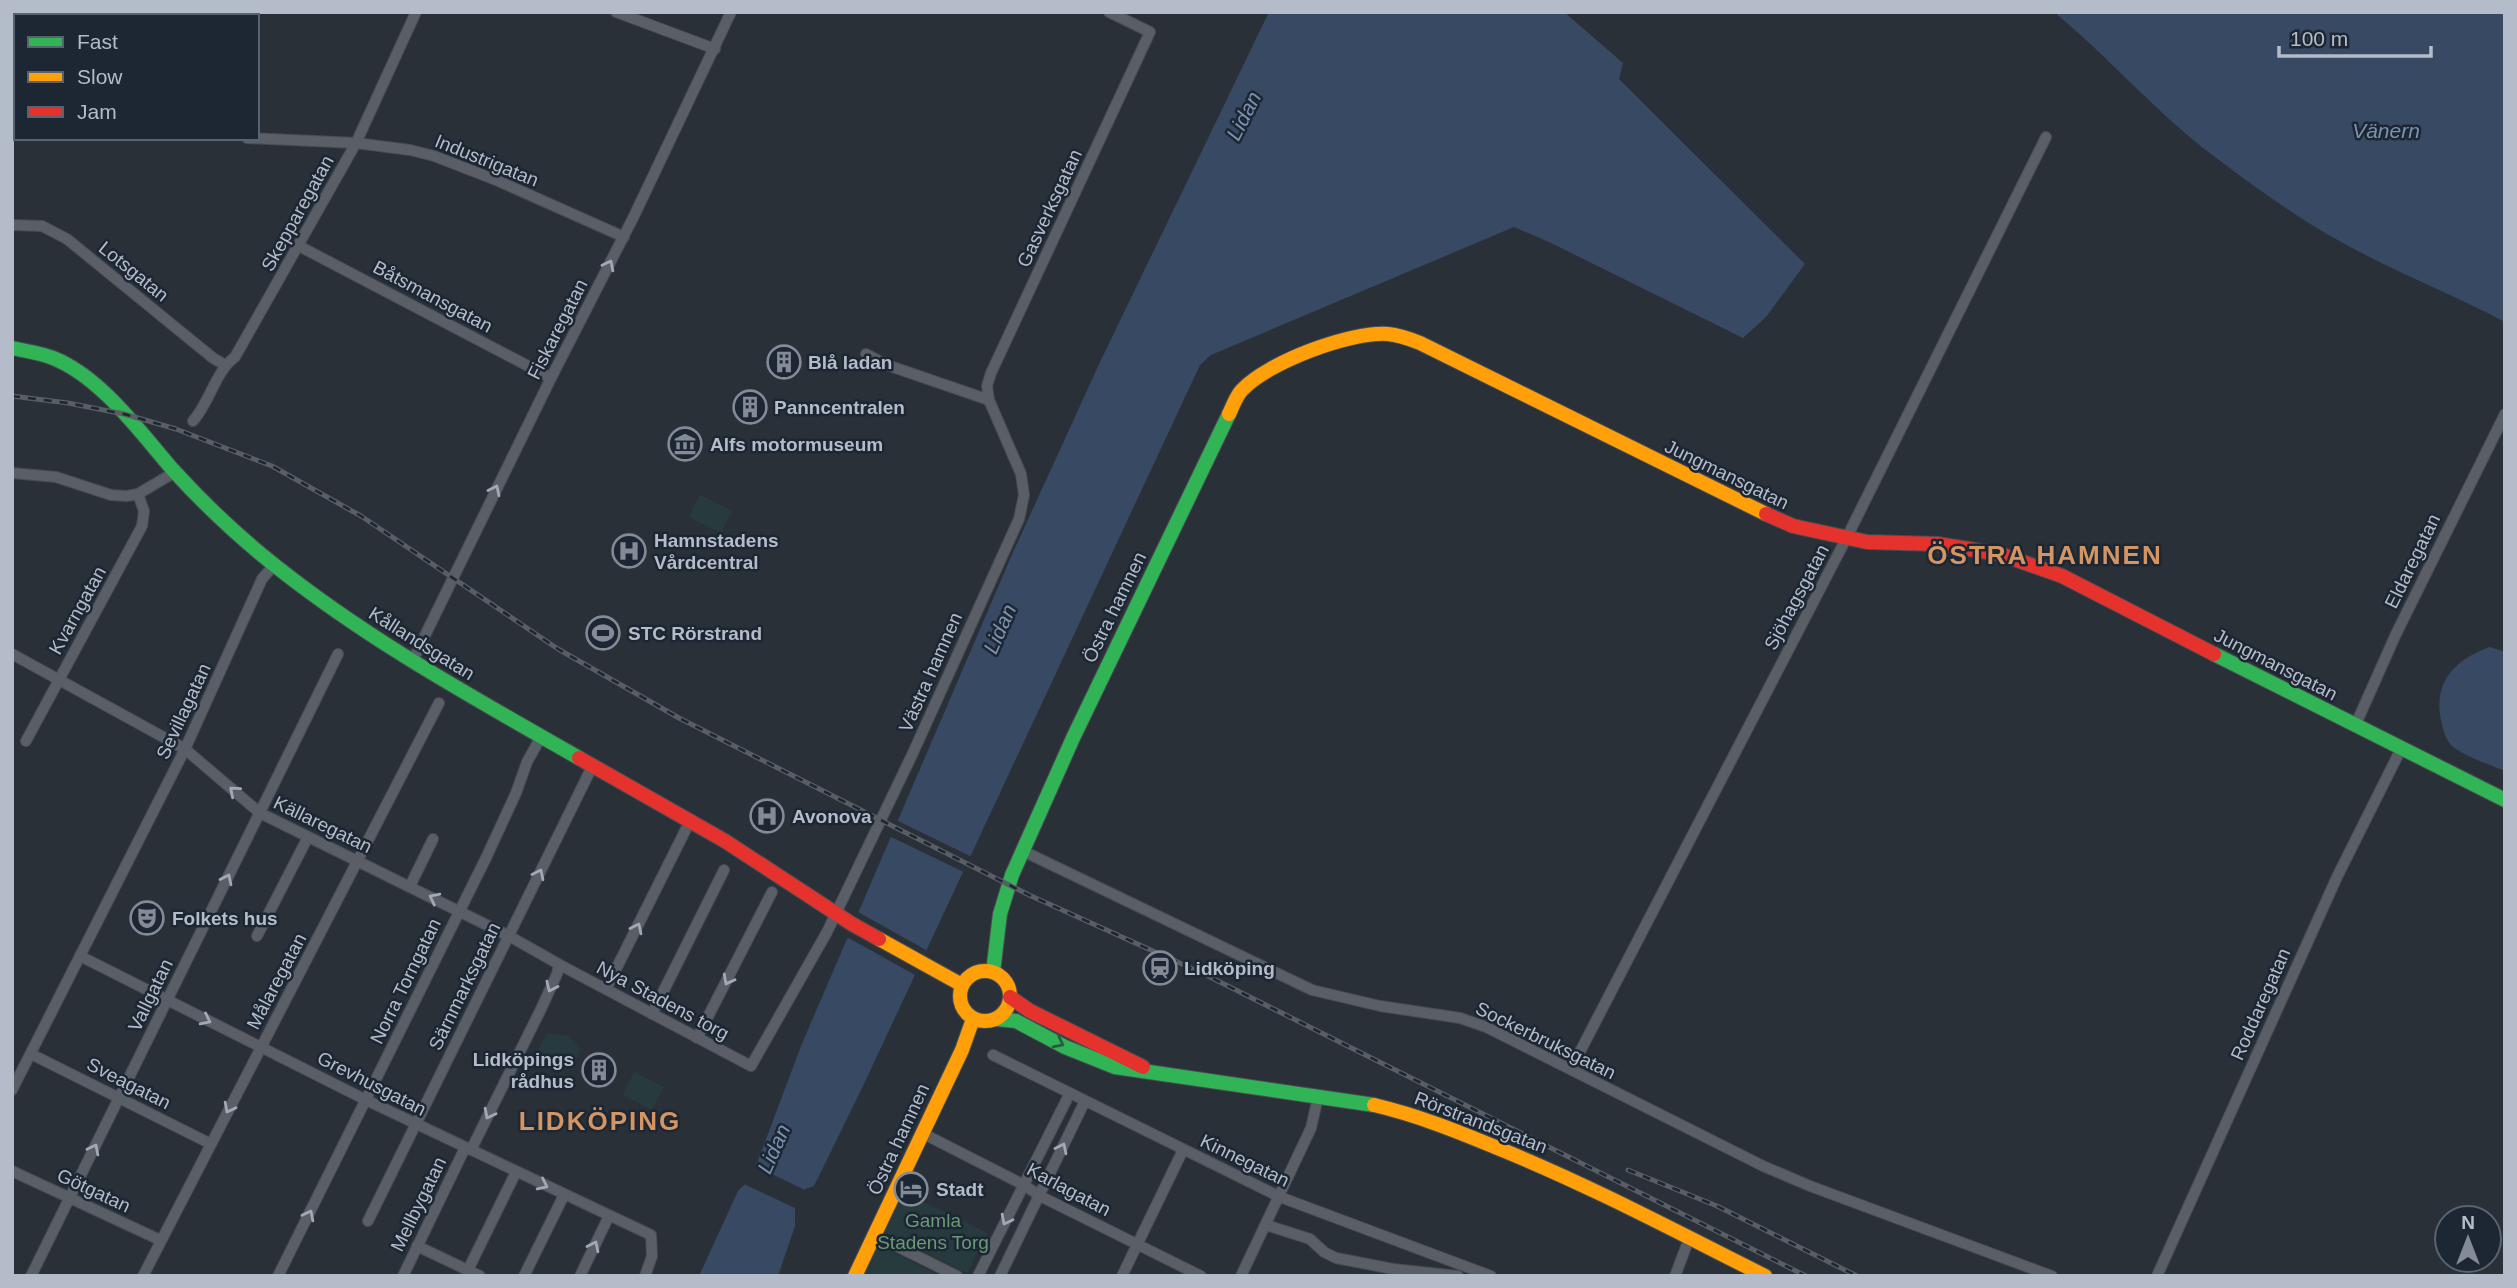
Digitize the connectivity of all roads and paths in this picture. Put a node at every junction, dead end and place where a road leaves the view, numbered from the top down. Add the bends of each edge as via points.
1 (416, 12) edge
2 (615, 12) edge
3 (731, 12) edge
4 (1109, 12) edge
5 (715, 49) junction
6 (2046, 137) dead end
7 (259, 139) edge
8 (356, 143) junction
9 (12, 225) edge
10 (624, 237) junction
11 (299, 246) junction
12 (1363, 336) joint
13 (12, 348) edge
14 (866, 354) dead end
15 (225, 365) junction
16 (551, 378) junction
17 (989, 400) junction
18 (2505, 415) edge
19 (192, 421) dead end
20 (175, 472) junction
21 (12, 473) edge
22 (138, 494) junction
23 (1846, 539) junction
24 (274, 565) junction
25 (12, 654) edge
26 (338, 654) dead end
27 (412, 662) junction
28 (59, 679) junction
29 (439, 704) dead end
30 (2355, 726) junction
31 (541, 737) junction
32 (26, 741) dead end
33 (186, 749) junction
34 (2401, 749) junction
35 (592, 766) junction
36 (2505, 800) edge
37 (260, 813) junction
38 (690, 821) junction
39 (308, 836) junction
40 (433, 839) dead end
41 (1023, 851) junction
42 (358, 861) junction
43 (724, 870) dead end
44 (410, 886) junction
45 (772, 892) dead end
46 (459, 911) junction
47 (835, 914) junction
48 (257, 936) dead end
49 (509, 936) junction
50 (80, 956) junction
51 (559, 965) junction
52 (993, 972) junction
53 (962, 985) junction
54 (606, 989) junction
55 (1010, 997) junction
56 (167, 1000) junction
57 (652, 1014) junction
58 (972, 1019) junction
59 (996, 1019) junction
60 (696, 1038) junction
61 (261, 1046) junction
62 (31, 1054) junction
63 (993, 1055) dead end
64 (751, 1066) joint
65 (1571, 1069) junction
66 (1161, 1074) junction
67 (12, 1090) edge
68 (1070, 1093) junction
69 (1318, 1097) junction
70 (119, 1098) junction
71 (366, 1100) junction
72 (1085, 1101) junction
73 (414, 1124) junction
74 (922, 1133) junction
75 (211, 1144) junction
76 (468, 1149) junction
77 (1183, 1150) junction
78 (12, 1171) edge
79 (516, 1172) junction
80 (1024, 1185) junction
81 (564, 1195) junction
82 (1040, 1196) junction
83 (69, 1198) junction
84 (1280, 1198) junction
85 (609, 1216) junction
86 (368, 1221) dead end
87 (1266, 1225) junction
88 (874, 1235) junction
89 (1689, 1239) junction
90 (160, 1240) junction
91 (1137, 1244) junction
92 (417, 1246) junction
93 (468, 1270) junction
94 (1478, 1274) edge
95 (31, 1276) edge
96 (143, 1276) edge
97 (278, 1276) edge
98 (403, 1276) edge
99 (480, 1276) edge
100 (524, 1276) edge
101 (580, 1276) edge
102 (645, 1276) edge
103 (855, 1276) edge
104 (957, 1276) edge
105 (978, 1276) edge
106 (1000, 1276) edge
107 (1122, 1276) edge
108 (1201, 1276) edge
109 (1241, 1276) edge
110 (1458, 1276) edge
111 (1491, 1276) edge
112 (1675, 1276) edge
113 (1765, 1276) edge
114 (2052, 1276) edge
115 (2157, 1276) edge

1 - 8 street, Skepparegatan
2 - 5 street
3 - 5 street, Fiskaregatan
4 - 17 street, Gasverksgatan via 1150,32 991,373
5 - 10 street, Fiskaregatan
6 - 23 street, Sjöhagsgatan
7 - 8 street, Industrigatan
8 - 10 street, Industrigatan via 434,156
8 - 11 street, Skepparegatan
9 - 15 street, Lotsgatan via 42,226 67,239
16 -> 10 street, Fiskaregatan
11 - 15 street, Skepparegatan via 235,357
11 - 16 street, Båtsmansgatan
12 - 23 main road, Jungmansgatan via 1391,335 1420,343 1769,517
12 - 41 main road, Östra hamnen via 1278,366 1240,391
13 - 20 main road, Kållandsgatan via 54,358 91,381
14 - 17 street
15 - 19 street, Skepparegatan
27 -> 16 street, Fiskaregatan
17 - 47 street, Västra hamnen via 1021,474 1024,495 1019,519
18 - 30 street, Eldaregatan
20 - 22 street
20 - 24 main road, Kållandsgatan
21 - 22 street via 56,477 111,495
22 - 28 street, Kvarngatan via 144,511 142,526
23 - 30 main road, Jungmansgatan via 1956,545 2045,569
23 - 65 street, Sjöhagsgatan
24 - 27 main road, Kållandsgatan
24 - 33 street, Sevillagatan via 262,579
25 - 28 street, Källaregatan
26 - 37 street, Vallgatan
27 - 31 main road, Kållandsgatan
28 - 32 street, Kvarngatan
28 - 33 street, Källaregatan
29 - 42 street, Målaregatan
30 - 34 main road, Jungmansgatan
31 - 35 main road, Kållandsgatan
31 - 46 street, Norra Torngatan
37 -> 33 street, Källaregatan
33 - 50 street, Sevillagatan
34 - 36 main road, Jungmansgatan
34 - 115 street, Roddaregatan via 2337,877
35 - 38 main road, Kållandsgatan
49 -> 35 street, Särnmarksgatan
37 - 39 street, Källaregatan
56 -> 37 street, Vallgatan
38 - 47 main road, Kållandsgatan
54 -> 38 street
39 - 42 street, Källaregatan
39 - 48 street
40 - 44 street
41 - 52 main road, Östra hamnen via 1004,895
41 - 65 street, Sockerbruksgatan via 1293,982 1340,998 1471,1021
42 - 44 street, Källaregatan
42 - 61 street, Målaregatan
43 - 57 street
46 -> 44 street, Källaregatan
45 -> 60 street
46 - 49 street, Källaregatan
46 - 71 street, Norra Torngatan
47 - 53 main road, Kållandsgatan
47 - 64 street, Västra hamnen
49 - 51 street, Källaregatan
49 - 73 street, Särnmarksgatan
50 - 56 street, Grevhusgatan
50 - 62 street, Sevillagatan
51 - 54 street, Nya Stadens torg
51 -> 76 street, Mellbygatan
52 - 53 main road via 975,973
52 - 55 main road via 1006,982
53 - 58 main road via 962,1007
54 - 57 street, Nya Stadens torg
55 - 59 main road via 1006,1010
55 - 66 main road, Rörstrandsgatan via 1055,1024
56 -> 61 street, Grevhusgatan
56 - 70 street, Vallgatan
57 - 60 street, Nya Stadens torg
58 - 59 main road
58 - 74 main road, Östra hamnen
59 -> 66 main road, Rörstrandsgatan via 1016,1021 1115,1067
60 - 64 street, Nya Stadens torg
61 - 71 street, Grevhusgatan
61 -> 75 street, Målaregatan
62 - 67 street, Sevillagatan
62 - 70 street, Sveagatan
63 - 68 street, Kinnegatan
65 - 114 street, Sockerbruksgatan via 1763,1166
66 - 69 main road, Rörstrandsgatan
68 - 72 street, Kinnegatan
68 - 80 street
69 - 84 street via 1311,1128
69 - 89 main road, Rörstrandsgatan via 1404,1111 1443,1125 1558,1173
70 - 75 street, Sveagatan
83 -> 70 street, Vallgatan
71 - 73 street, Grevhusgatan
97 -> 71 street, Norra Torngatan
72 - 77 street, Kinnegatan
82 -> 72 street
73 - 76 street, Grevhusgatan
73 - 86 street, Särnmarksgatan
74 - 80 street, Karlagatan
74 - 88 main road, Östra hamnen
75 - 90 street, Målaregatan
76 - 79 street, Grevhusgatan
76 - 92 street, Mellbygatan
77 - 84 street, Kinnegatan
77 - 91 street
78 - 83 street, Götgatan
79 -> 81 street, Grevhusgatan
79 - 93 street
80 - 82 street, Karlagatan
80 -> 105 street
81 - 85 street, Grevhusgatan
81 - 100 street
82 - 91 street, Karlagatan
82 - 106 street
83 - 90 street, Götgatan
83 - 95 street, Vallgatan
84 - 87 street
84 - 94 street, Kinnegatan
101 -> 85 street
85 - 102 street, Grevhusgatan via 651,1235 653,1256
87 - 109 street
87 - 110 street via 1310,1239 1336,1258
88 - 103 main road, Östra hamnen
88 - 104 street
89 - 112 street
89 - 113 main road, Rörstrandsgatan
90 - 96 street, Målaregatan
91 - 107 street
91 - 108 street, Karlagatan
92 - 93 street
92 - 98 street, Mellbygatan
93 - 99 street
94 - 111 street, Kinnegatan

